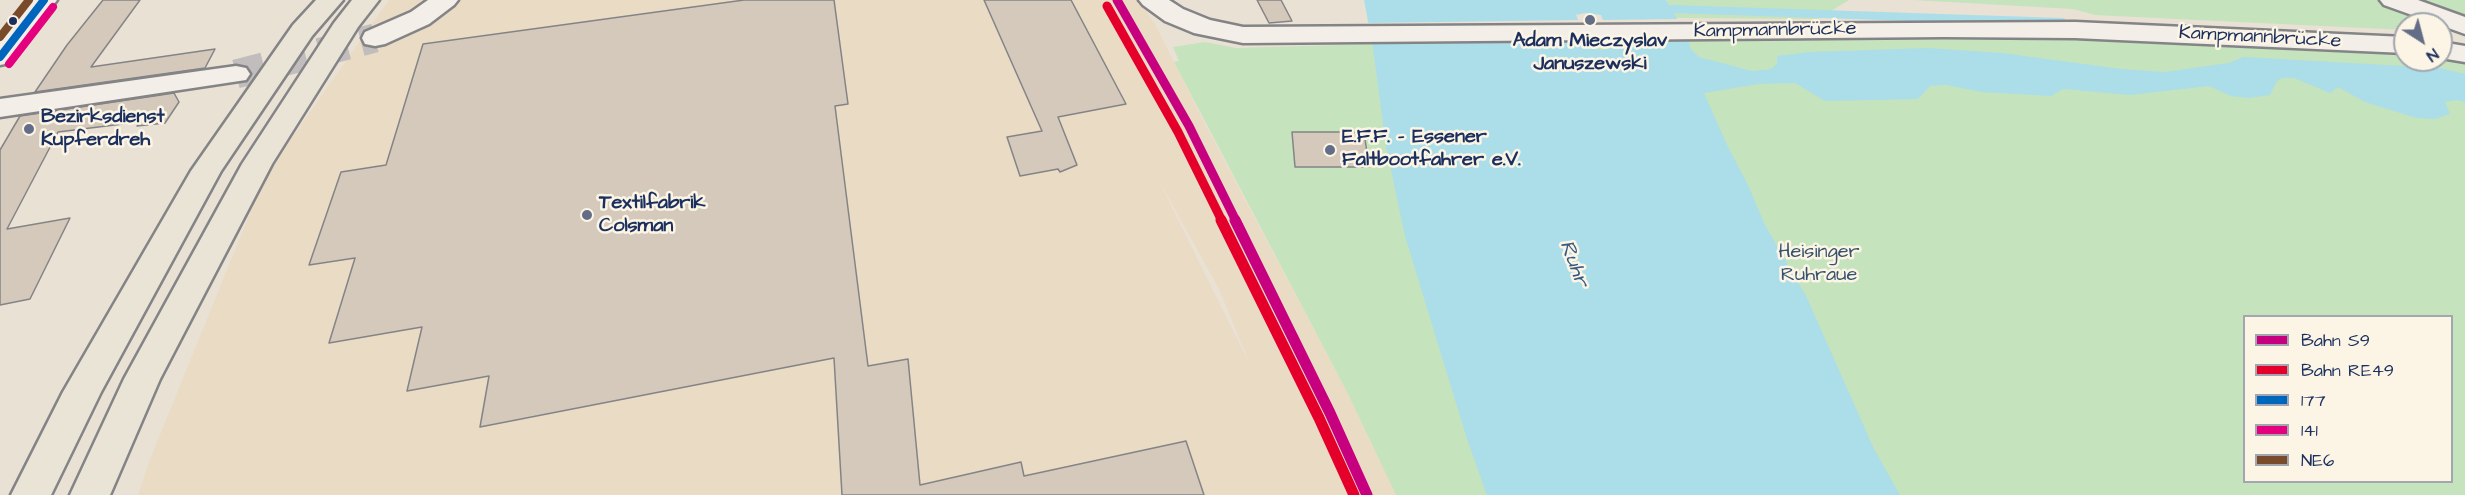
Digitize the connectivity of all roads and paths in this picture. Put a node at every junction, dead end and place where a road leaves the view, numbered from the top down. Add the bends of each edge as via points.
1 (44, 0) edge
2 (330, 0) edge
3 (366, 0) edge
4 (445, 0) edge
5 (1152, 0) edge
6 (2393, 0) edge
7 (2465, 26) edge
8 (375, 38) tunnel mouth
9 (2393, 44) edge
10 (0, 57) edge
11 (236, 74) tunnel mouth
12 (0, 108) edge
13 (31, 495) edge
14 (90, 495) edge

1 - 10 street
2 - 13 highway via 302,32 206,171 82,392
3 - 14 highway via 347,23 257,164 142,379
4 - 8 street via 420,18
5 - 9 street, Kampmannbrücke via 1192,23 1243,34 2075,30
6 - 7 street
11 - 12 street

